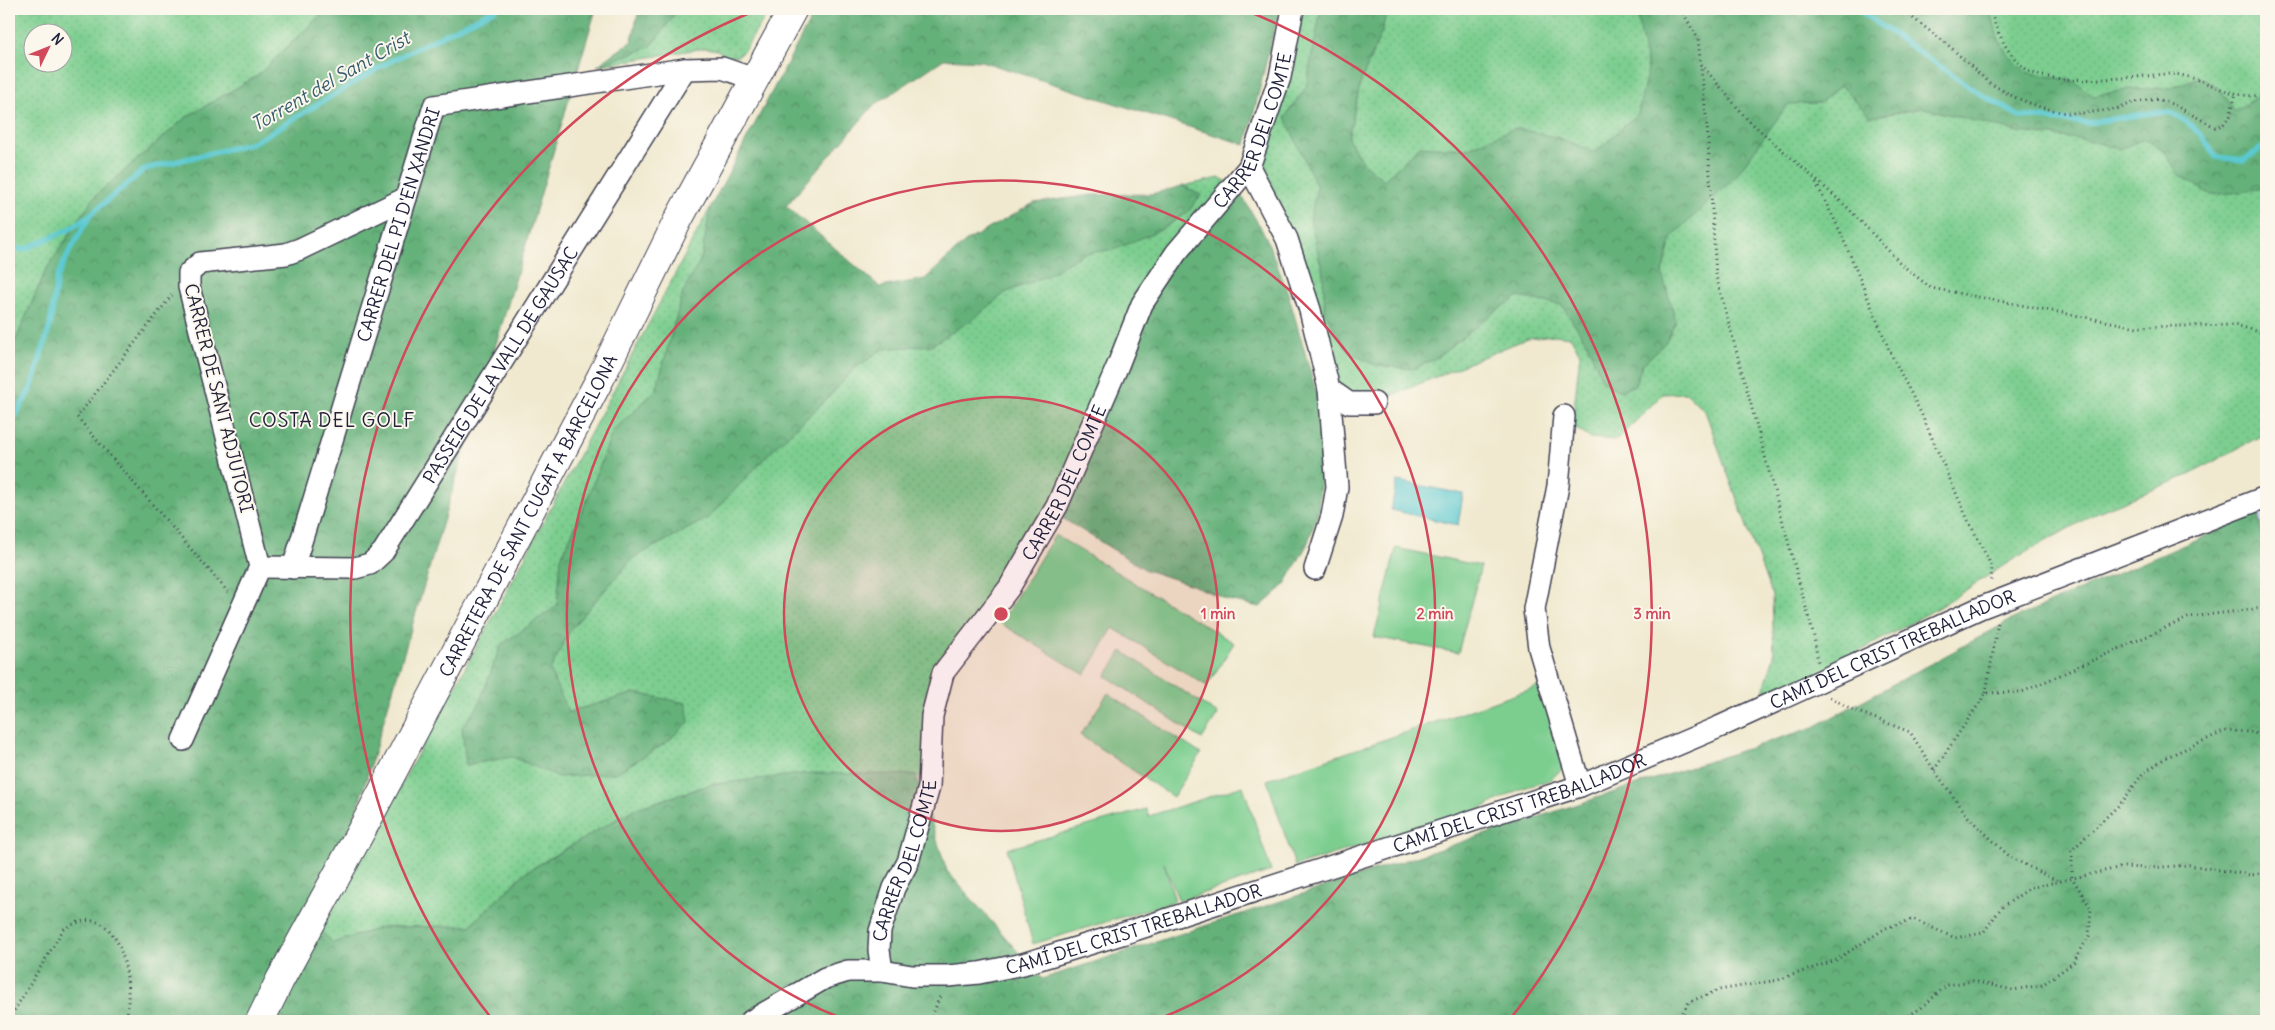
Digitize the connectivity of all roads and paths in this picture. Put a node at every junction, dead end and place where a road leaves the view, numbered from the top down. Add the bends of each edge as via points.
1 (793, 9) edge
2 (1293, 9) edge
3 (1681, 9) edge
4 (1901, 9) edge
5 (1990, 9) edge
6 (1701, 63) junction
7 (685, 69) junction
8 (754, 79) junction
9 (2236, 93) junction
10 (2266, 94) edge
11 (1249, 167) junction
12 (1815, 180) junction
13 (406, 198) junction
14 (189, 273) junction
15 (2266, 334) edge
16 (1330, 389) junction
17 (1374, 403) dead end
18 (1564, 416) dead end
19 (2266, 497) edge
20 (260, 567) junction
21 (1992, 567) dead end
22 (293, 568) junction
23 (1315, 568) dead end
24 (2001, 600) junction
25 (242, 607) junction
26 (2266, 617) edge
27 (1815, 682) junction
28 (1986, 693) junction
29 (183, 740) dead end
30 (2266, 741) edge
31 (1934, 770) junction
32 (1580, 786) junction
33 (2266, 873) edge
34 (2072, 878) junction
35 (2057, 882) junction
36 (882, 970) junction
37 (948, 976) junction
38 (9, 1019) edge
39 (126, 1021) edge
40 (260, 1021) edge
41 (751, 1021) edge
42 (930, 1021) edge
43 (1678, 1021) edge
44 (1900, 1021) edge

1 - 8 main road, CARRETERA DE SANT CUGAT A BARCELONA
2 - 11 street, CARRER DEL COMTE via 1280,77
3 - 6 path via 1698,39
4 - 9 path via 1947,44 1988,82 2014,97 2064,114 2117,109 2157,99 2215,127 2224,125 2230,116
5 - 9 path via 2000,35 2013,56 2028,71 2086,80 2170,74 2196,78
6 - 12 path via 1747,119
6 - 27 path via 1716,276 1814,637
7 - 8 street, CARRER DEL PI D'EN XANDRI via 722,68
7 - 13 street, CARRER DEL PI D'EN XANDRI via 434,106
7 - 22 street, PASSEIG DE LA VALL DE GAUSAC via 383,552 370,564 355,568
8 - 40 main road, CARRETERA DE SANT CUGAT A BARCELONA via 678,220 596,386
9 - 10 path
11 - 16 street via 1287,238
11 - 36 street, CARRER DEL COMTE via 1176,253 1142,304 1057,506 1009,588 943,673 932,716 929,787 908,862 894,888 880,931
12 - 15 path via 1847,207 1902,265 1931,288 2137,327 2236,325
12 - 21 path via 1891,354
13 - 14 street, CARRER DE SANT ADJUTORI via 286,254 200,263
13 - 22 street, CARRER DEL PI D'EN XANDRI
14 - 20 street, CARRER DE SANT ADJUTORI via 189,287
14 - 25 path via 77,417
16 - 17 street via 1349,403
16 - 23 street via 1337,486 1332,516
18 - 32 street via 1558,486 1534,609 1538,648
19 - 24 street, CAMÍ DEL CRIST TREBALLADOR
20 - 22 street, PASSEIG DE LA VALL DE GAUSAC
20 - 25 street
24 - 27 street, CAMÍ DEL CRIST TREBALLADOR
24 - 28 path
25 - 29 street
26 - 28 path via 2263,608 2190,617 2022,692
27 - 31 path via 1850,709 1910,732
27 - 32 street, CAMÍ DEL CRIST TREBALLADOR
28 - 31 path
30 - 34 path via 2253,732 2225,731 2167,757 2144,773 2123,801 2072,850
31 - 35 path via 1969,818 2010,857
32 - 37 street, CAMÍ DEL CRIST TREBALLADOR via 1023,964
33 - 34 path via 2250,875 2189,865 2122,867
34 - 35 path
34 - 44 path via 2090,908 2089,936 2073,962 2042,985 2013,990 1973,981 1947,985
35 - 43 path via 2030,888 2002,908 1983,933 1955,938 1913,919 1886,928 1836,960 1778,980 1719,990 1689,1002
36 - 37 street, CAMÍ DEL CRIST TREBALLADOR via 912,976
36 - 41 street, CAMÍ DEL CRIST TREBALLADOR via 848,971 824,978
37 - 42 path
38 - 39 path via 63,930 75,922 87,920 100,923 113,935 120,948 128,973

